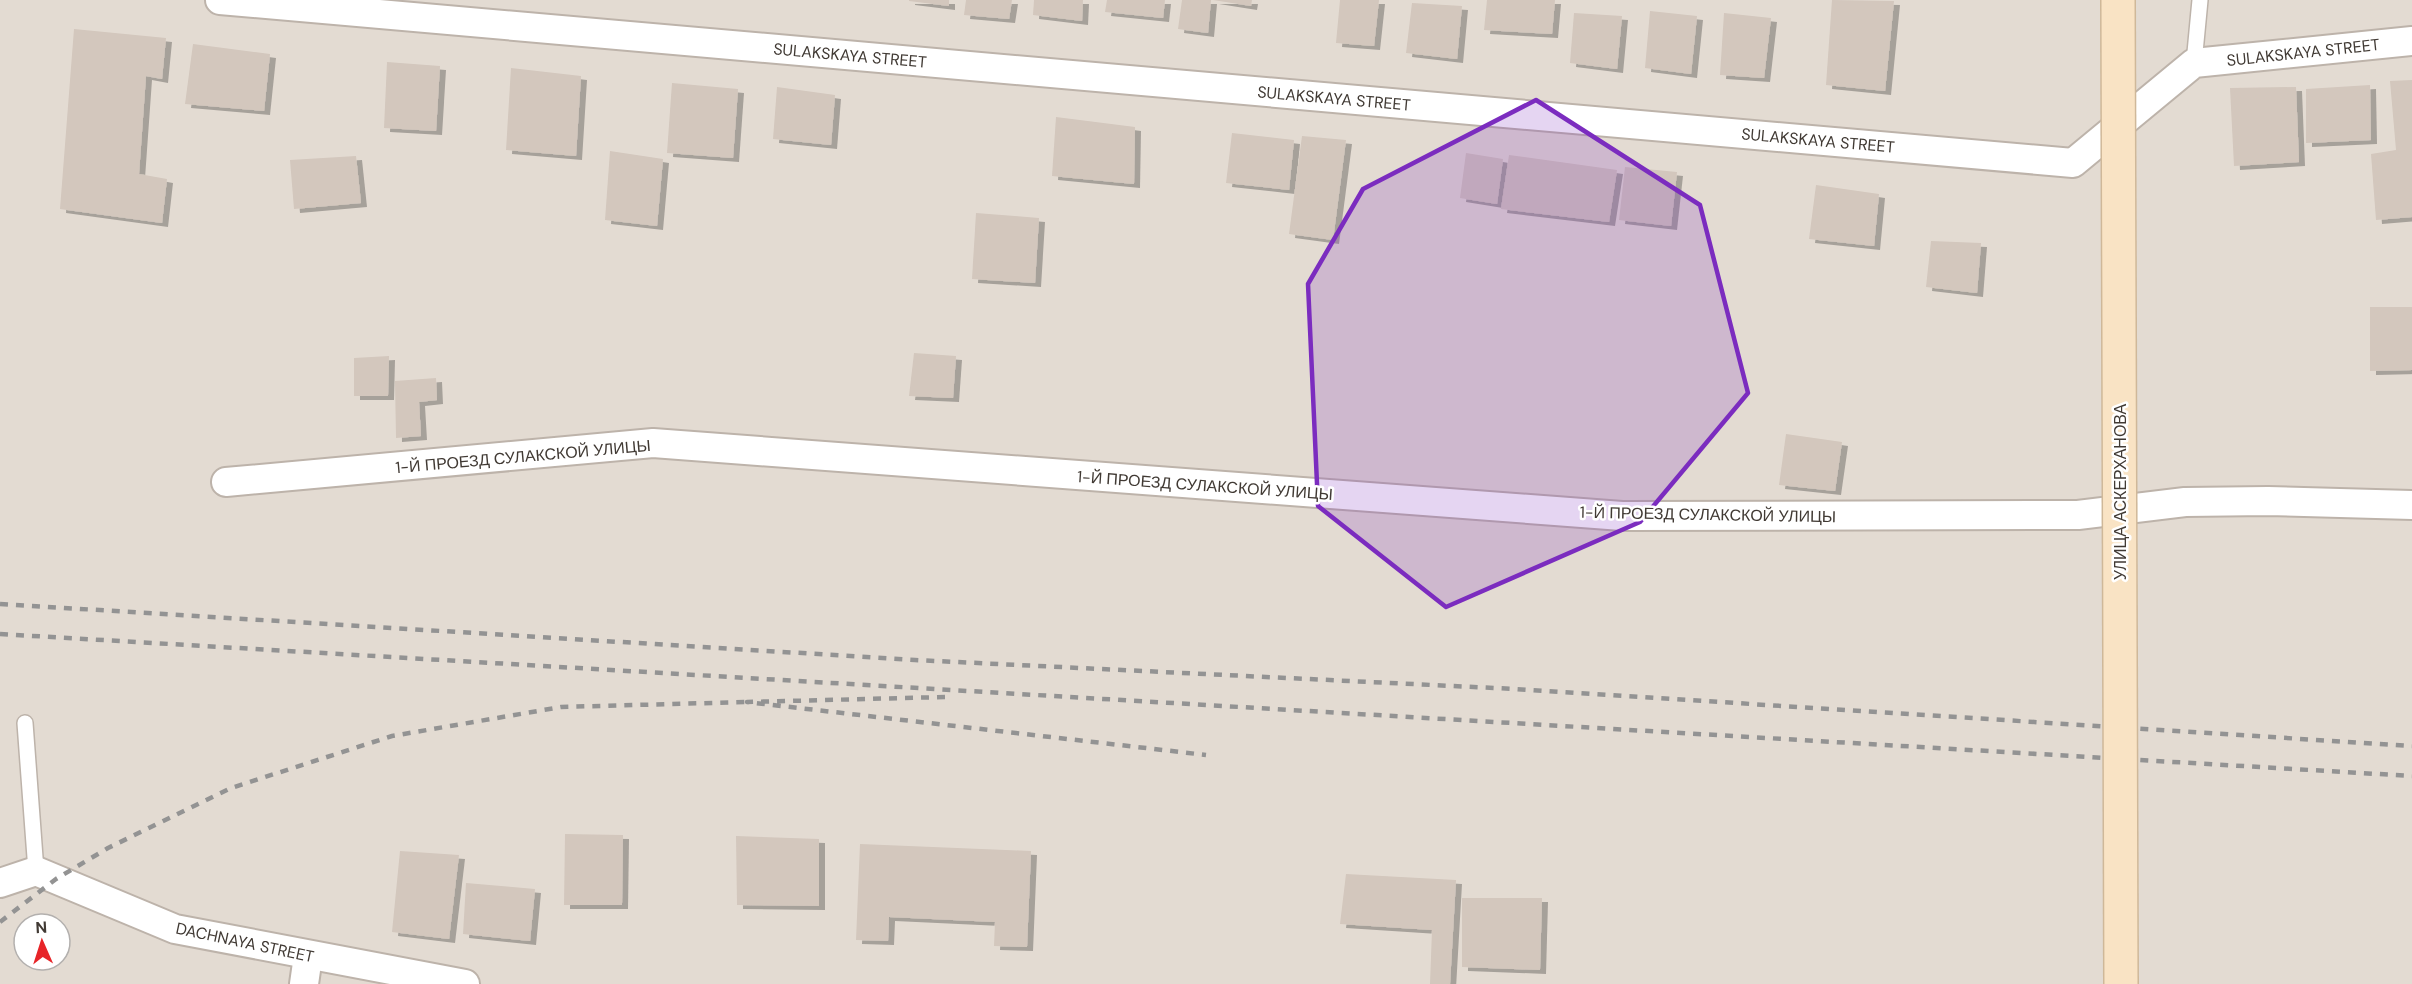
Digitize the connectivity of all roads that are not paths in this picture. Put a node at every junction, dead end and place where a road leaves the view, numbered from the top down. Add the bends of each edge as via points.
1 (220, 0) edge
2 (2118, 0) edge
3 (2200, 0) edge
4 (2412, 41) edge
5 (2194, 63) junction
6 (226, 482) dead end
7 (2412, 505) edge
8 (25, 723) dead end
9 (36, 871) junction
10 (0, 883) edge
11 (308, 956) junction
12 (304, 984) edge
13 (465, 984) edge
14 (2121, 984) edge

1 - 5 street, SULAKSKAYA STREET via 2073,162
2 - 14 street, УЛИЦА АСКЕРХАНОВА, bridge
3 - 5 lane
4 - 5 street, SULAKSKAYA STREET
6 - 7 street, 1-Й ПРОЕЗД СУЛАКСКОЙ УЛИЦЫ via 653,444 1622,516 2078,515 2186,502
8 - 9 lane
9 - 10 street
9 - 11 street, DACHNAYA STREET via 175,929
11 - 12 street
11 - 13 street, DACHNAYA STREET

